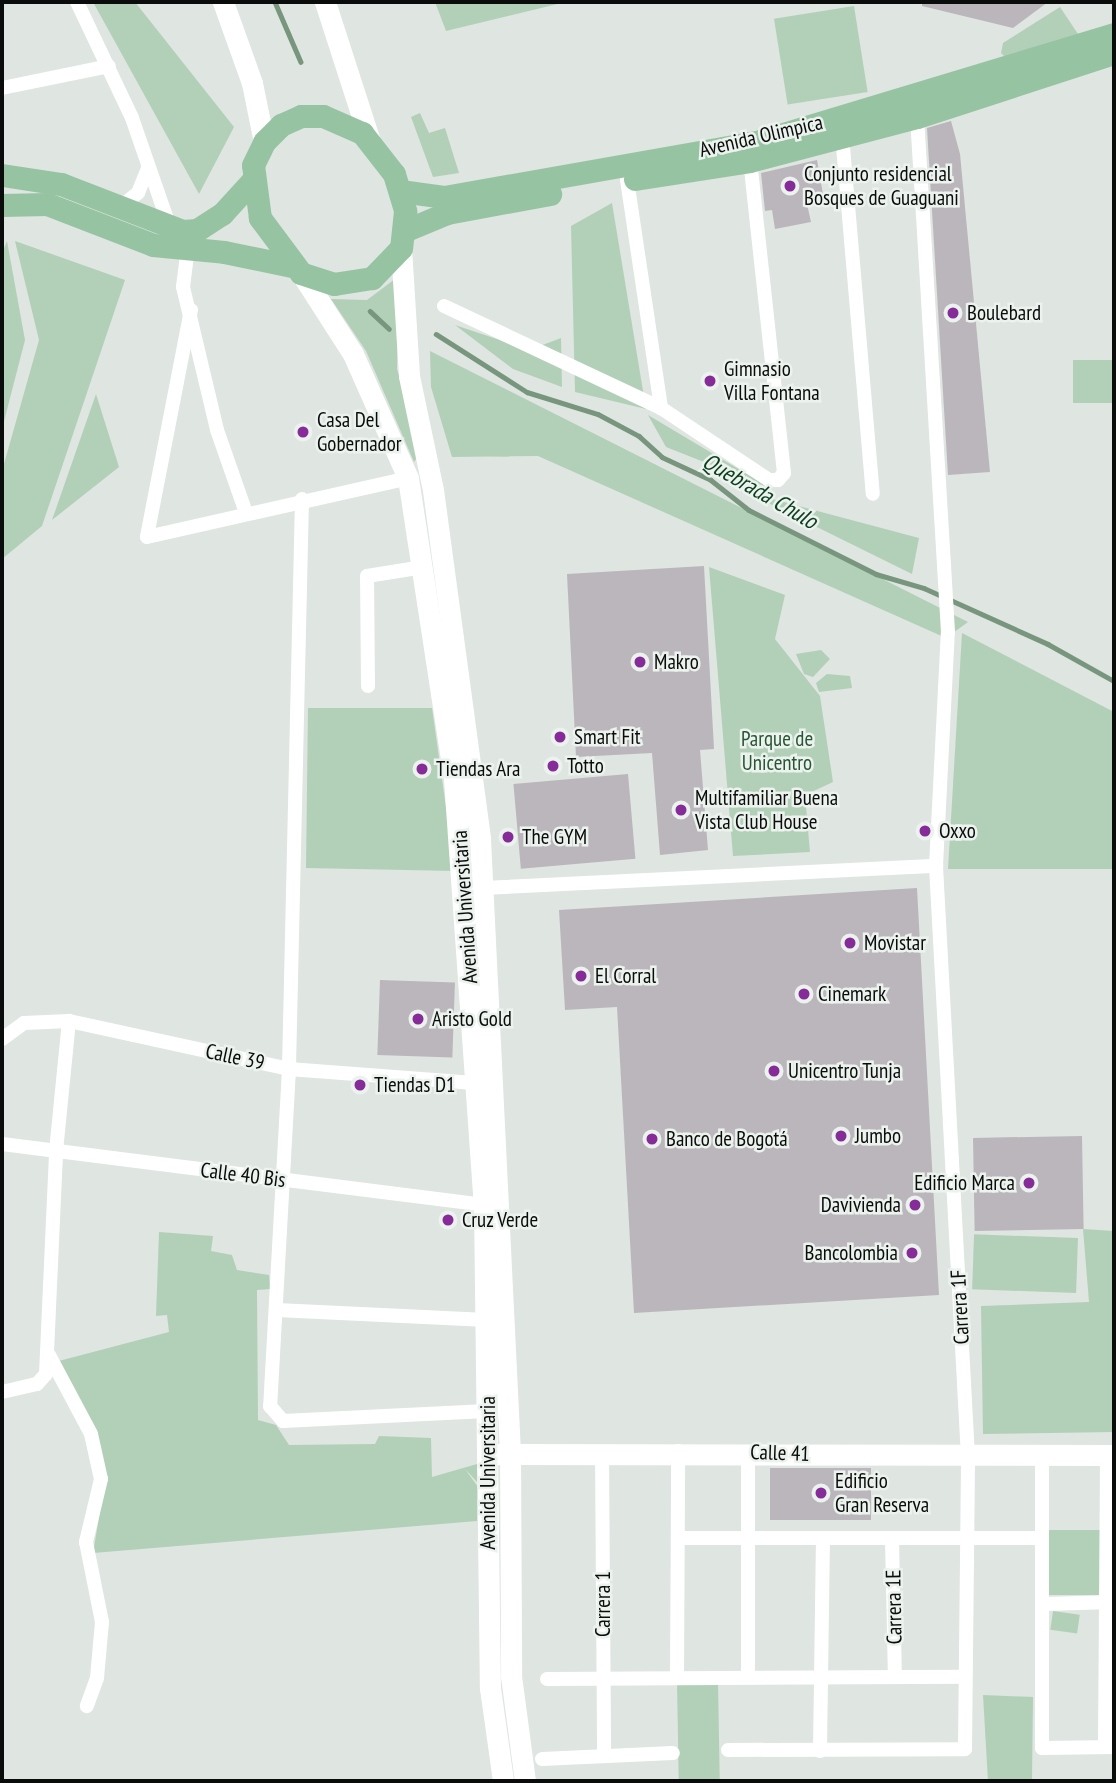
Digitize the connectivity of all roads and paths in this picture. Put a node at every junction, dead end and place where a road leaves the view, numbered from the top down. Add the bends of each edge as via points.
1 (77, 2) edge
2 (223, 2) edge
3 (325, 2) edge
4 (1114, 34) edge
5 (1114, 53) edge
6 (109, 66) junction
7 (2, 88) edge
8 (917, 117) junction
9 (842, 135) junction
10 (370, 141) junction
11 (264, 142) junction
12 (750, 161) junction
13 (148, 168) junction
14 (2, 175) edge
15 (254, 179) junction
16 (627, 180) junction
17 (400, 191) junction
18 (2, 205) edge
19 (118, 209) junction
20 (170, 228) junction
21 (403, 240) junction
22 (188, 247) junction
23 (297, 270) junction
24 (444, 306) dead end
25 (191, 310) junction
26 (661, 408) junction
27 (408, 478) junction
28 (873, 494) dead end
29 (302, 499) junction
30 (246, 513) junction
31 (423, 567) junction
32 (368, 686) dead end
33 (936, 866) junction
34 (483, 888) junction
35 (69, 1021) junction
36 (2, 1039) edge
37 (289, 1069) junction
38 (477, 1083) junction
39 (2, 1144) edge
40 (56, 1152) junction
41 (281, 1180) junction
42 (484, 1205) junction
43 (277, 1310) junction
44 (487, 1320) junction
45 (49, 1354) junction
46 (2, 1392) edge
47 (487, 1411) junction
48 (678, 1451) junction
49 (602, 1452) junction
50 (748, 1452) junction
51 (510, 1453) junction
52 (488, 1454) junction
53 (1042, 1455) junction
54 (1111, 1455) edge
55 (968, 1457) junction
56 (751, 1537) junction
57 (678, 1538) junction
58 (892, 1538) junction
59 (968, 1538) junction
60 (1041, 1538) junction
61 (823, 1539) junction
62 (1111, 1602) edge
63 (1044, 1604) junction
64 (748, 1676) junction
65 (895, 1676) junction
66 (965, 1677) junction
67 (604, 1678) junction
68 (677, 1678) junction
69 (547, 1679) dead end
70 (822, 1679) junction
71 (87, 1706) dead end
72 (1110, 1747) edge
73 (728, 1750) dead end
74 (820, 1751) junction
75 (673, 1753) dead end
76 (604, 1755) junction
77 (542, 1759) dead end
78 (503, 1781) edge
79 (525, 1781) edge

1 - 6 street
2 - 11 main road via 252,83
3 - 10 main road
4 - 17 main road, Avenida Olimpica via 760,141 444,197
5 - 8 main road, Avenida Olimpica
6 - 7 street
6 - 13 street
8 - 9 main road, Avenida Olimpica
8 - 33 street, Carrera 1F via 948,632
9 - 12 main road, Avenida Olimpica
9 - 28 street
10 - 11 main road via 323,116 291,121
10 - 17 main road
11 - 15 main road via 253,165
12 - 16 main road, Avenida Olimpica
12 - 26 street via 784,473 769,480
13 - 19 street via 138,192
13 - 20 street
14 - 19 main road via 61,184
15 - 20 main road via 207,225 197,230
15 - 23 main road via 260,218
16 - 21 main road, Avenida Olimpica via 447,213
16 - 26 street
17 - 21 main road
18 - 22 main road via 47,204 127,237
19 - 20 main road
21 - 23 main road via 382,272 359,282 334,284
21 - 34 main road, Avenida Universitaria via 409,376 433,489 473,772
22 - 23 main road
22 - 25 street via 181,271
23 - 27 main road, Avenida Universitaria via 354,354
24 - 26 street
25 - 30 street via 217,430
25 - 30 street via 147,537 204,528
27 - 29 street
27 - 31 main road, Avenida Universitaria
29 - 30 street
29 - 37 street
31 - 32 street via 368,576
31 - 38 main road, Avenida Universitaria via 460,828
33 - 34 street
33 - 55 street, Carrera 1F
34 - 51 main road, Avenida Universitaria
35 - 36 street, Calle 39 via 23,1023
35 - 37 street, Calle 39
35 - 40 street
37 - 38 street, Calle 39
37 - 41 street
38 - 42 main road, Avenida Universitaria
39 - 40 street, Calle 40 Bis
40 - 41 street, Calle 40 Bis
40 - 45 street
41 - 42 street, Calle 40 Bis
41 - 43 street
42 - 44 main road, Avenida Universitaria
43 - 44 street
43 - 47 street via 270,1406 275,1417
44 - 47 main road, Avenida Universitaria
45 - 46 street via 43,1380
45 - 71 street via 91,1434 100,1479 86,1542 102,1622 97,1678
47 - 52 main road, Avenida Universitaria
48 - 49 main road, Calle 41
48 - 50 main road, Calle 41
48 - 57 street
49 - 51 main road, Calle 41
49 - 67 street, Carrera 1
50 - 55 main road, Calle 41
50 - 56 street
51 - 52 main road, Calle 41
51 - 79 main road, Avenida Universitaria via 511,1675
52 - 78 main road, Avenida Universitaria via 490,1688
53 - 54 main road, Calle 41
53 - 55 main road, Calle 41
53 - 60 street
54 - 62 street
55 - 59 street, Carrera 1F
56 - 57 street
56 - 61 street
56 - 64 street
57 - 68 street
58 - 59 street
58 - 61 street
58 - 65 street, Carrera 1E
59 - 60 street
59 - 66 street, Carrera 1F
60 - 63 street
61 - 70 street
62 - 63 street
62 - 72 street
63 - 72 street via 1042,1748
64 - 68 street
64 - 70 street
65 - 66 street
65 - 70 street
66 - 74 street, Carrera 1F via 965,1749
67 - 68 street
67 - 69 street
67 - 76 street, Carrera 1
70 - 74 street
73 - 74 street
75 - 76 street
76 - 77 street

